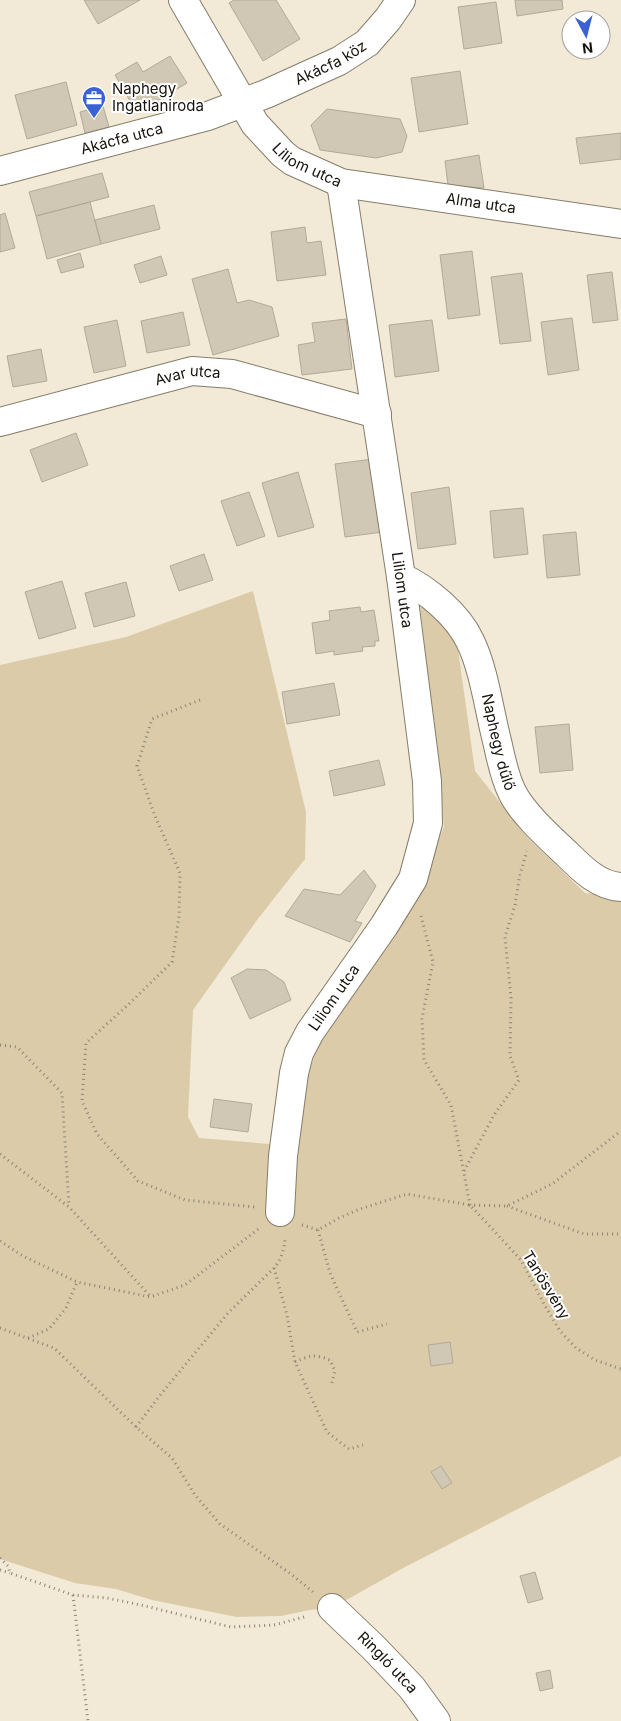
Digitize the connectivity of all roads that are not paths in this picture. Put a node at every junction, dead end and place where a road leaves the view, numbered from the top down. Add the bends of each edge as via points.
1 (183, 0) edge
2 (401, 0) edge
3 (243, 103) junction
4 (0, 171) edge
5 (341, 183) junction
6 (621, 224) edge
7 (377, 414) junction
8 (0, 422) edge
9 (401, 577) junction
10 (621, 887) edge
11 (280, 1212) road end
12 (332, 1608) road end
13 (436, 1721) edge

1 - 3 street, Liliom utca
2 - 3 street, Akácfa köz via 367,43 339,61
3 - 4 street, Akácfa utca via 208,116
3 - 5 street, Liliom utca via 255,124 292,161
5 - 6 street, Alma utca
5 - 7 street, Liliom utca
7 - 8 street, Avar utca via 232,374 192,371
7 - 9 street, Liliom utca
9 - 10 street, Naphegy dűlő via 433,597 470,640 512,793 535,824 589,875 613,887
9 - 11 street, Liliom utca via 427,781 428,823 413,879 299,1053 283,1156
12 - 13 street, Ringló utca via 412,1688

